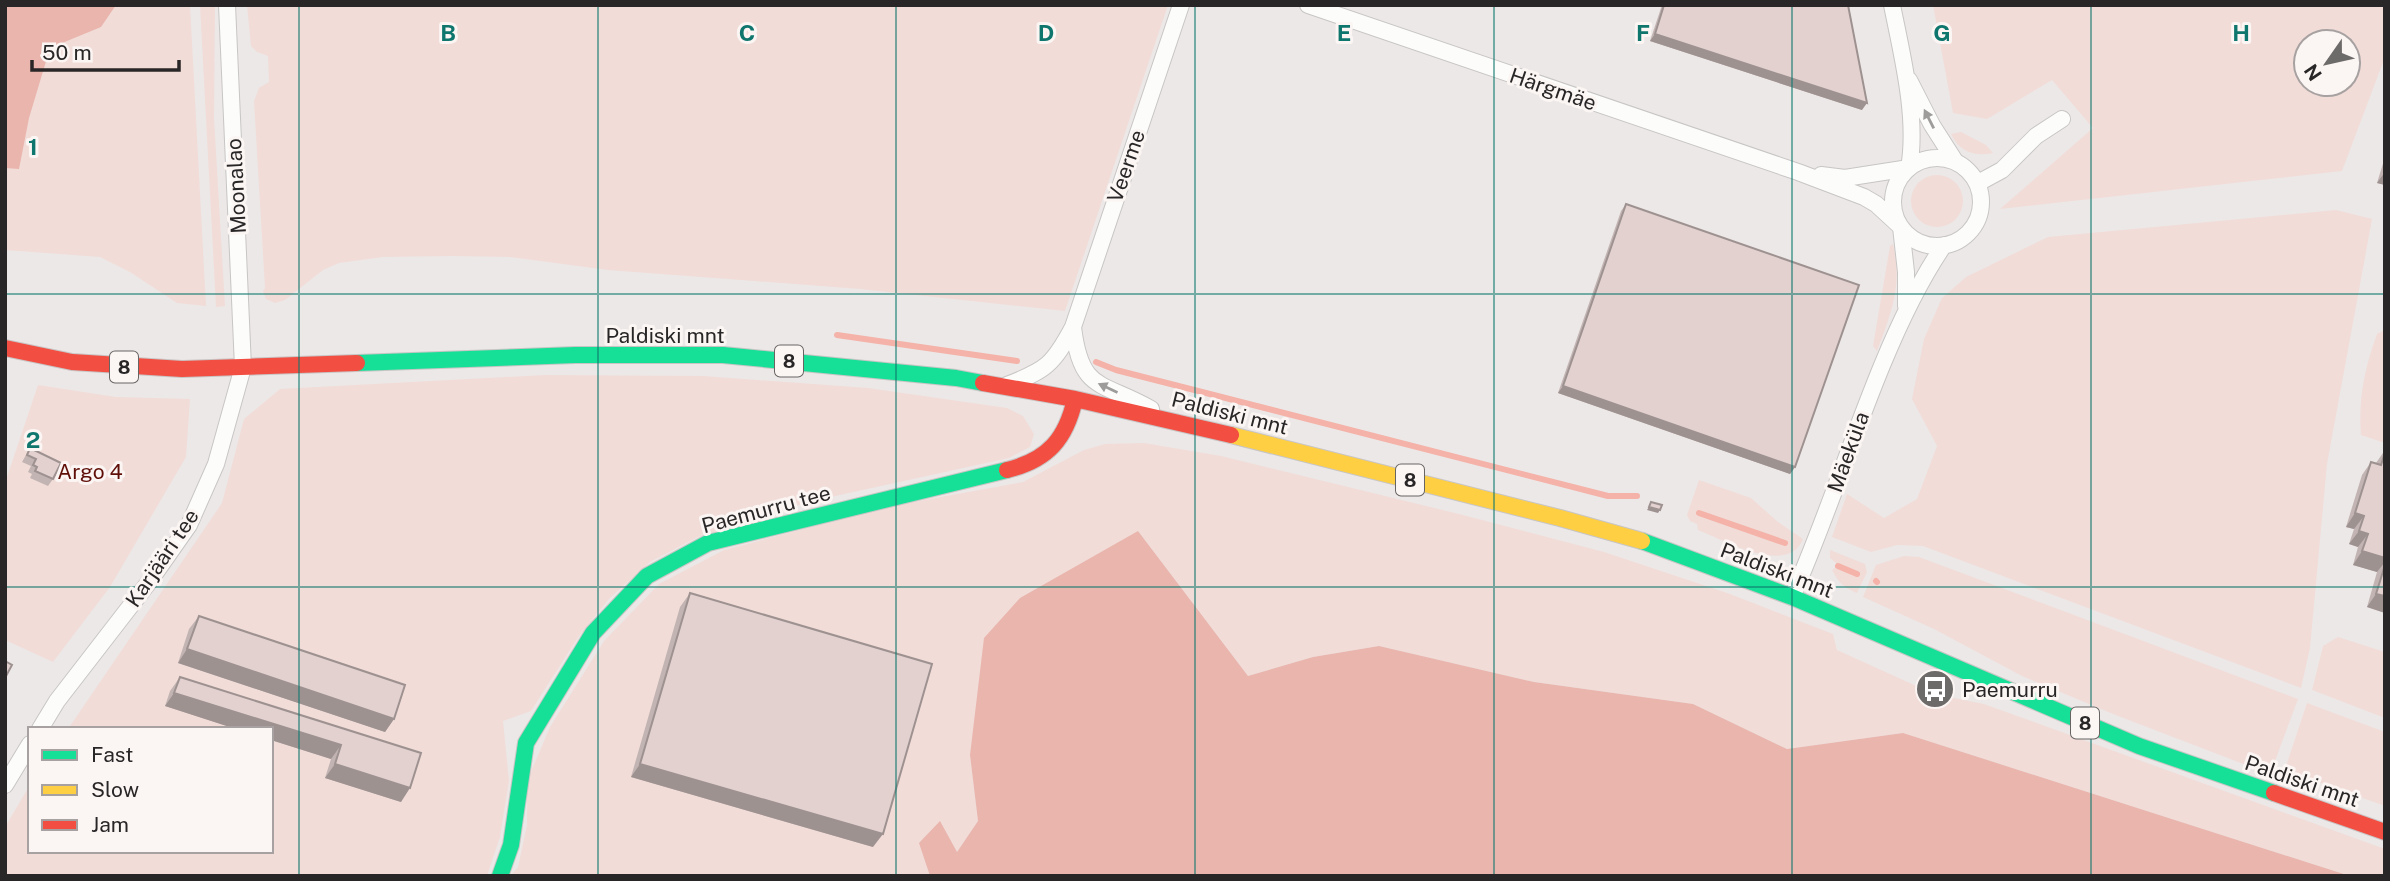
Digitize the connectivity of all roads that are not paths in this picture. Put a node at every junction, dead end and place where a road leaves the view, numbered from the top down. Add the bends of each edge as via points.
1 (227, 5) edge
2 (1181, 5) edge
3 (1308, 5) edge
4 (1892, 5) edge
5 (1906, 75) junction
6 (2062, 119) dead end
7 (1955, 161) junction
8 (1909, 168) junction
9 (1798, 172) junction
10 (1978, 183) junction
11 (1901, 227) junction
12 (1944, 246) junction
13 (1906, 308) junction
14 (1073, 327) junction
15 (5, 348) edge
16 (243, 367) junction
17 (1002, 387) junction
18 (1075, 399) junction
19 (1169, 419) junction
20 (1792, 597) junction
21 (41, 727) edge
22 (28, 747) edge
23 (5, 785) edge
24 (2385, 832) edge
25 (500, 876) edge

1 - 16 street, Moonalao
2 - 14 street, Veerme
3 - 9 street, Härgmäe
4 - 5 street
7 -> 5 street
5 - 8 street via 1912,149
6 - 10 street via 2036,136 2002,170
7 - 8 street via 1931,158
7 - 10 street
8 - 9 street, Härgmäe via 1845,178
8 - 11 street via 1894,196
9 - 11 street, Härgmäe via 1864,197
10 - 12 street via 1982,199 1972,230
11 - 12 street via 1920,242
11 - 13 street, Mäeküla
12 - 13 street, Mäeküla
13 - 20 street, Mäeküla
14 - 17 street, Veerme via 1043,369
19 -> 14 street, Veerme via 1092,380 1081,367
15 - 16 main road, Paldiski mnt / 8 via 122,367
16 - 17 main road, Paldiski mnt / 8 via 575,355 723,355
16 - 21 street, Karjääri tee via 216,464 189,525
17 - 18 main road, Paldiski mnt / 8
18 - 19 main road, Paldiski mnt / 8
18 - 25 main road, Paemurru tee via 1070,424 1054,448 1027,466 708,543 647,576 593,633 526,743 511,845
19 - 20 main road, Paldiski mnt / 8 via 1651,544
20 - 24 main road, Paldiski mnt / 8 via 2139,746
22 - 23 street

